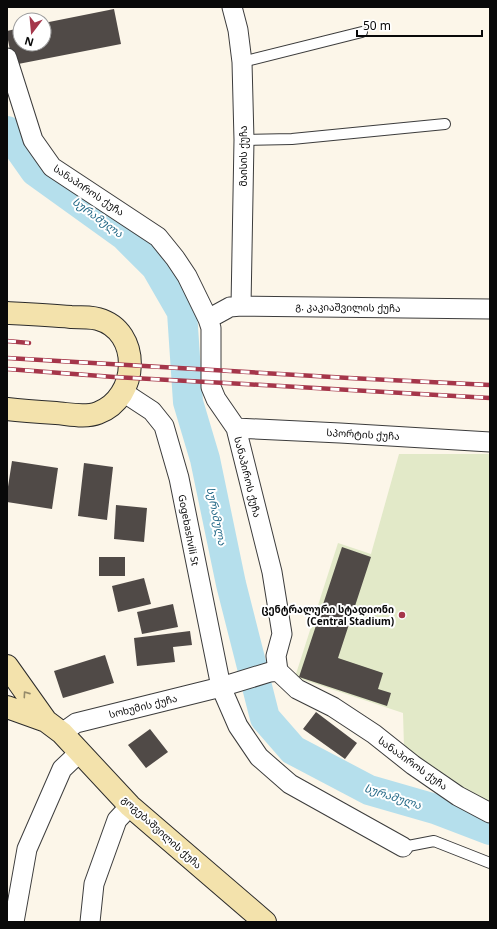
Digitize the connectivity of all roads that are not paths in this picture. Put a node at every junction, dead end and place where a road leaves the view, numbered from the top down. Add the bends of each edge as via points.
1 (232, 7) edge
2 (362, 32) dead end
3 (7, 58) edge
4 (242, 62) junction
5 (445, 124) dead end
6 (244, 140) junction
7 (241, 306) junction
8 (490, 309) edge
9 (7, 313) edge
10 (208, 319) junction
11 (123, 392) junction
12 (7, 409) edge
13 (236, 428) junction
14 (490, 442) edge
15 (7, 666) edge
16 (274, 671) junction
17 (223, 686) junction
18 (7, 706) edge
19 (54, 727) junction
20 (80, 752) junction
21 (130, 806) junction
22 (490, 812) edge
23 (403, 847) joint
24 (490, 862) edge
25 (14, 922) edge
26 (90, 922) edge
27 (265, 922) edge

1 - 4 street, მაისის ქუჩა
2 - 4 lane
3 - 10 street, სანაპიროს ქუჩა via 33,140 52,167 158,237 187,276
4 - 6 street, მაისის ქუჩა
5 - 6 lane via 292,139
6 - 7 street, მაისის ქუჩა
7 - 8 street, გ. კაკიაშვილის ქუჩა
7 - 10 street, გ. კაკიაშვილის ქუჩა via 230,307
9 - 11 street via 98,319 114,326 126,342 130,358 130,375
10 - 13 street, სანაპიროს ქუჩა via 211,328 211,387
11 - 12 street via 112,406 98,413 82,416
11 - 17 street, Gogebashvili St via 152,411 164,426 179,478
13 - 14 street, სპორტის ქუჩა
13 - 16 street, სანაპიროს ქუჩა via 272,572 282,634
19 -> 15 street, გოგებაშვილის ქუჩა
16 - 17 street, სოხუმის ქუჩა
16 - 22 street, სანაპიროს ქუჩა via 297,689 333,707 374,734 458,796
17 - 19 street, სოხუმის ქუჩა
17 - 23 street, Gogebashvili St via 238,726 259,757 290,784
18 - 19 street, გოგებაშვილის ქუჩა
19 - 20 street, გოგებაშვილის ქუჩა
20 - 21 street, გოგებაშვილის ქუჩა
20 - 25 street via 62,769 27,849
21 - 26 street via 117,820 94,884
21 - 27 street, გოგებაშვილის ქუჩა
23 - 24 lane via 434,841

